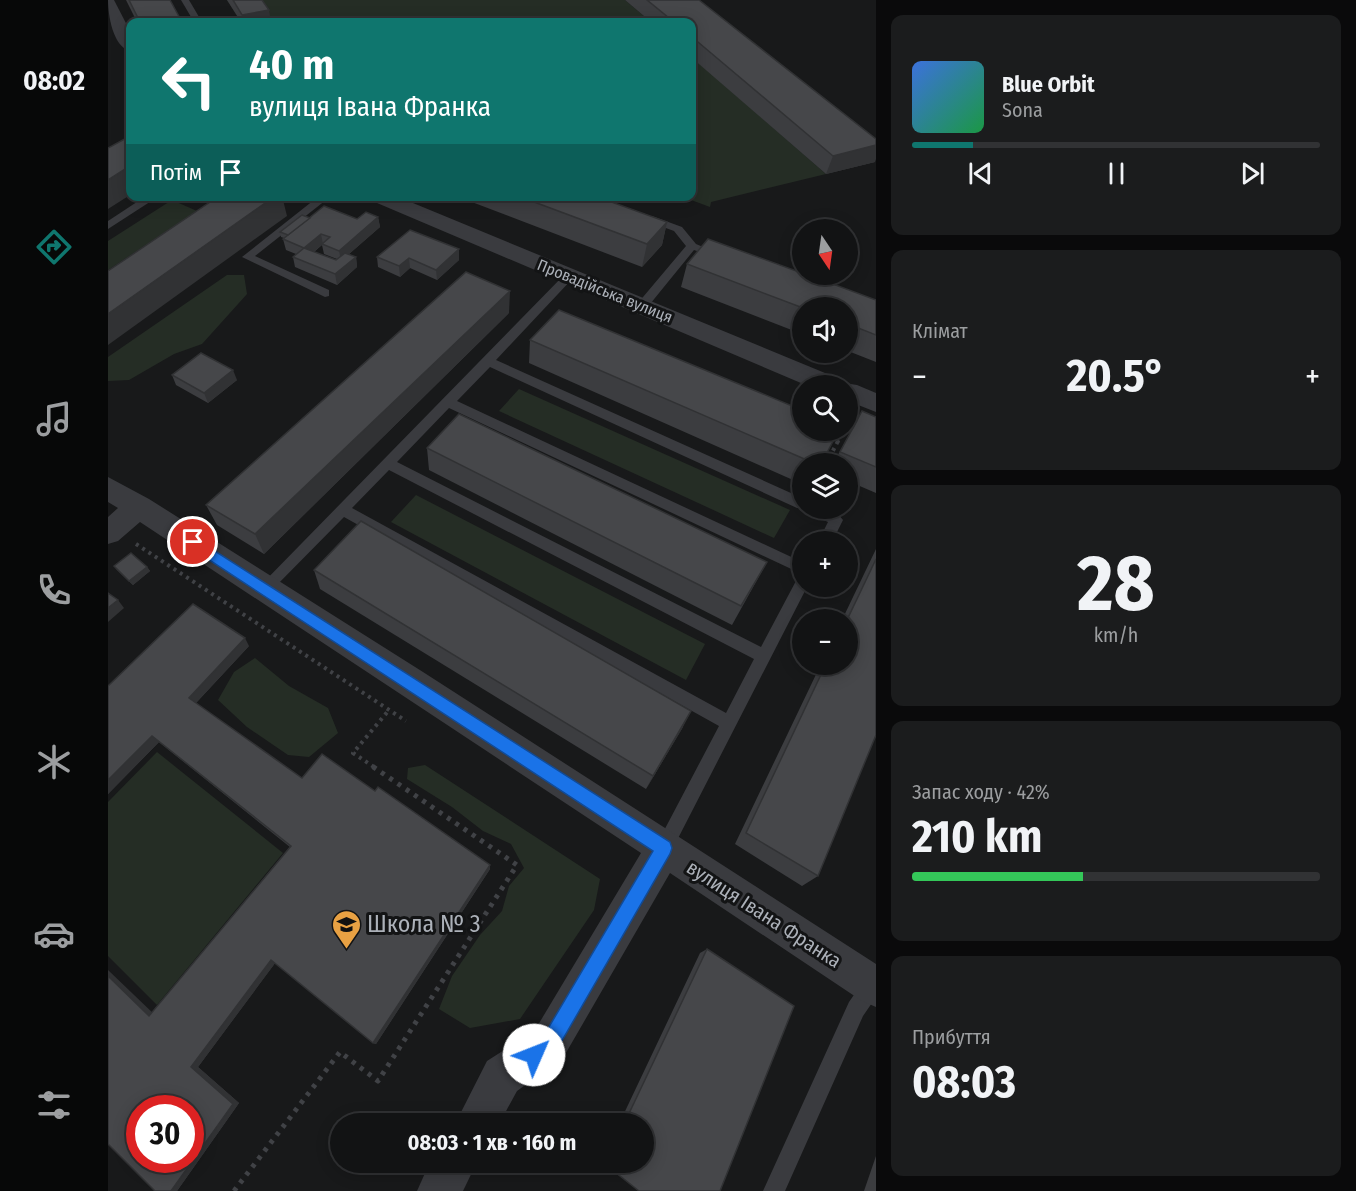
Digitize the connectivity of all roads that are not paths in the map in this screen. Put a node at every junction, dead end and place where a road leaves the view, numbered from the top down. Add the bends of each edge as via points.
1 (185, 0) edge
2 (108, 2) edge
3 (196, 18) edge
4 (126, 38) edge
5 (146, 201) edge
6 (212, 201) edge
7 (320, 201) edge
8 (389, 201) edge
9 (221, 206) edge
10 (633, 213) edge
11 (108, 226) edge
12 (692, 246) junction
13 (724, 258) edge
14 (569, 276) junction
15 (325, 293) dead end
16 (642, 306) junction
17 (488, 361) junction
18 (808, 375) edge
19 (858, 395) edge
20 (448, 402) junction
21 (876, 403) edge
22 (388, 463) junction
23 (108, 488) edge
24 (792, 499) edge
25 (139, 507) junction
26 (343, 510) junction
27 (108, 533) edge
28 (792, 562) edge
29 (265, 588) junction
30 (795, 597) edge
31 (764, 656) junction
32 (729, 723) junction
33 (664, 848) junction
34 (875, 984) edge
35 (482, 1113) edge
36 (449, 1173) edge
37 (440, 1191) edge
38 (774, 1191) edge

1 - 3 lane
2 - 4 street
5 - 11 lane
6 - 9 lane
7 - 15 lane via 247,257
8 - 14 street, Провадійська вулиця
10 - 12 lane via 678,229
12 - 13 lane
12 - 16 lane
14 - 16 street, Провадійська вулиця
14 - 17 lane
16 - 18 street, Провадійська вулиця
17 - 20 lane
17 - 24 lane
19 - 21 street
20 - 22 lane
20 - 28 lane
22 - 26 lane
22 - 31 lane
23 - 25 street, вулиця Івана Франка
25 - 27 street
25 - 29 street, вулиця Івана Франка
26 - 29 lane
26 - 32 lane
29 - 33 street, вулиця Івана Франка
30 - 31 lane
31 - 32 lane
32 - 33 lane
33 - 34 street, вулиця Івана Франка
33 - 35 street via 549,1044 502,1076
34 - 38 lane via 856,1010
36 - 37 street

